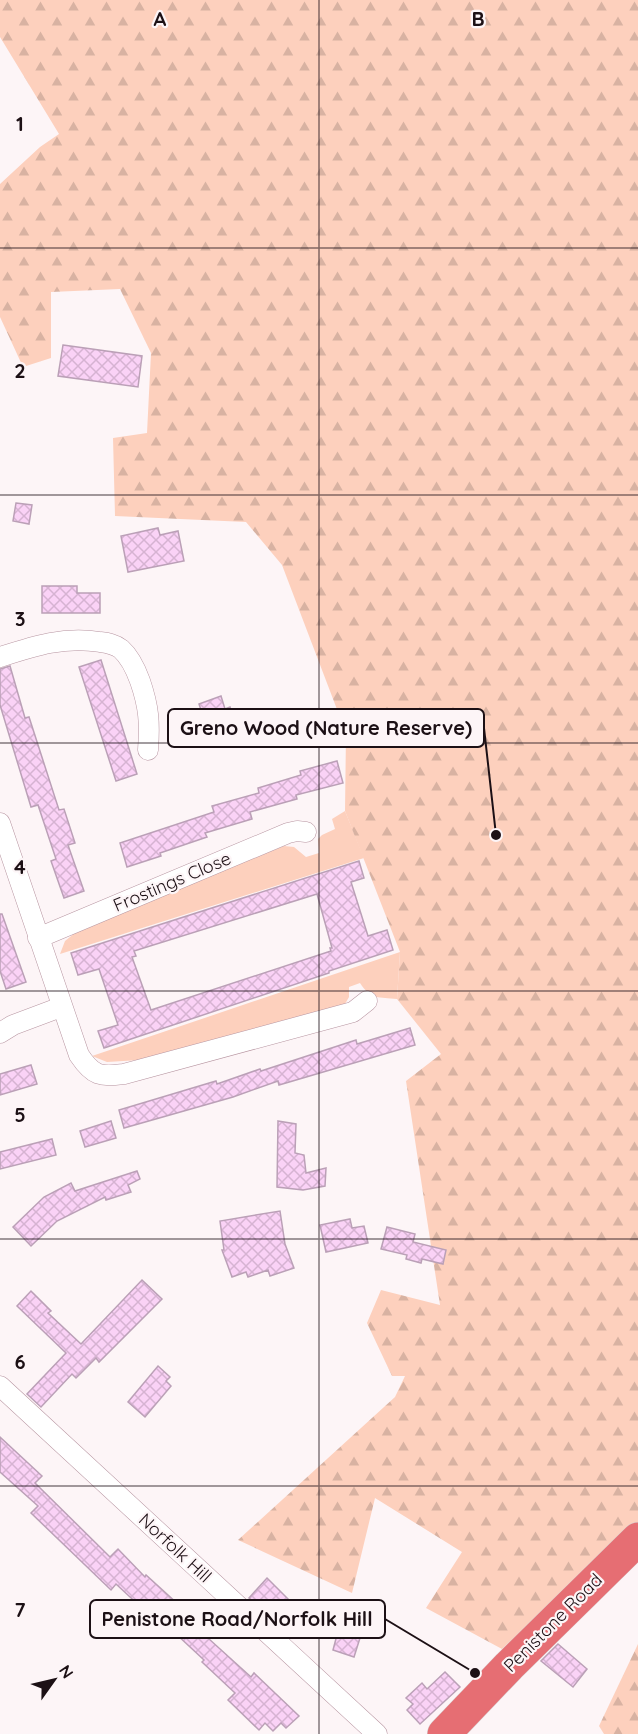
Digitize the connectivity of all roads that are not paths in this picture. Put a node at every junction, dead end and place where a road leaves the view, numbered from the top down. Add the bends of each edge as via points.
1 (0, 657) edge
2 (148, 750) dead end
3 (0, 823) edge
4 (306, 832) dead end
5 (38, 938) junction
6 (367, 1001) dead end
7 (62, 1007) junction
8 (0, 1033) edge
9 (0, 1386) edge
10 (638, 1539) edge
11 (377, 1734) edge
12 (444, 1734) edge

1 - 2 street via 66,639 104,642 121,649 138,676 148,705
3 - 5 street
4 - 5 street, Frostings Close via 288,833
5 - 7 street
6 - 7 street via 353,1012 124,1074 102,1076 85,1065 79,1055
7 - 8 street
9 - 11 street, Norfolk Hill
10 - 12 highway, Penistone Road

